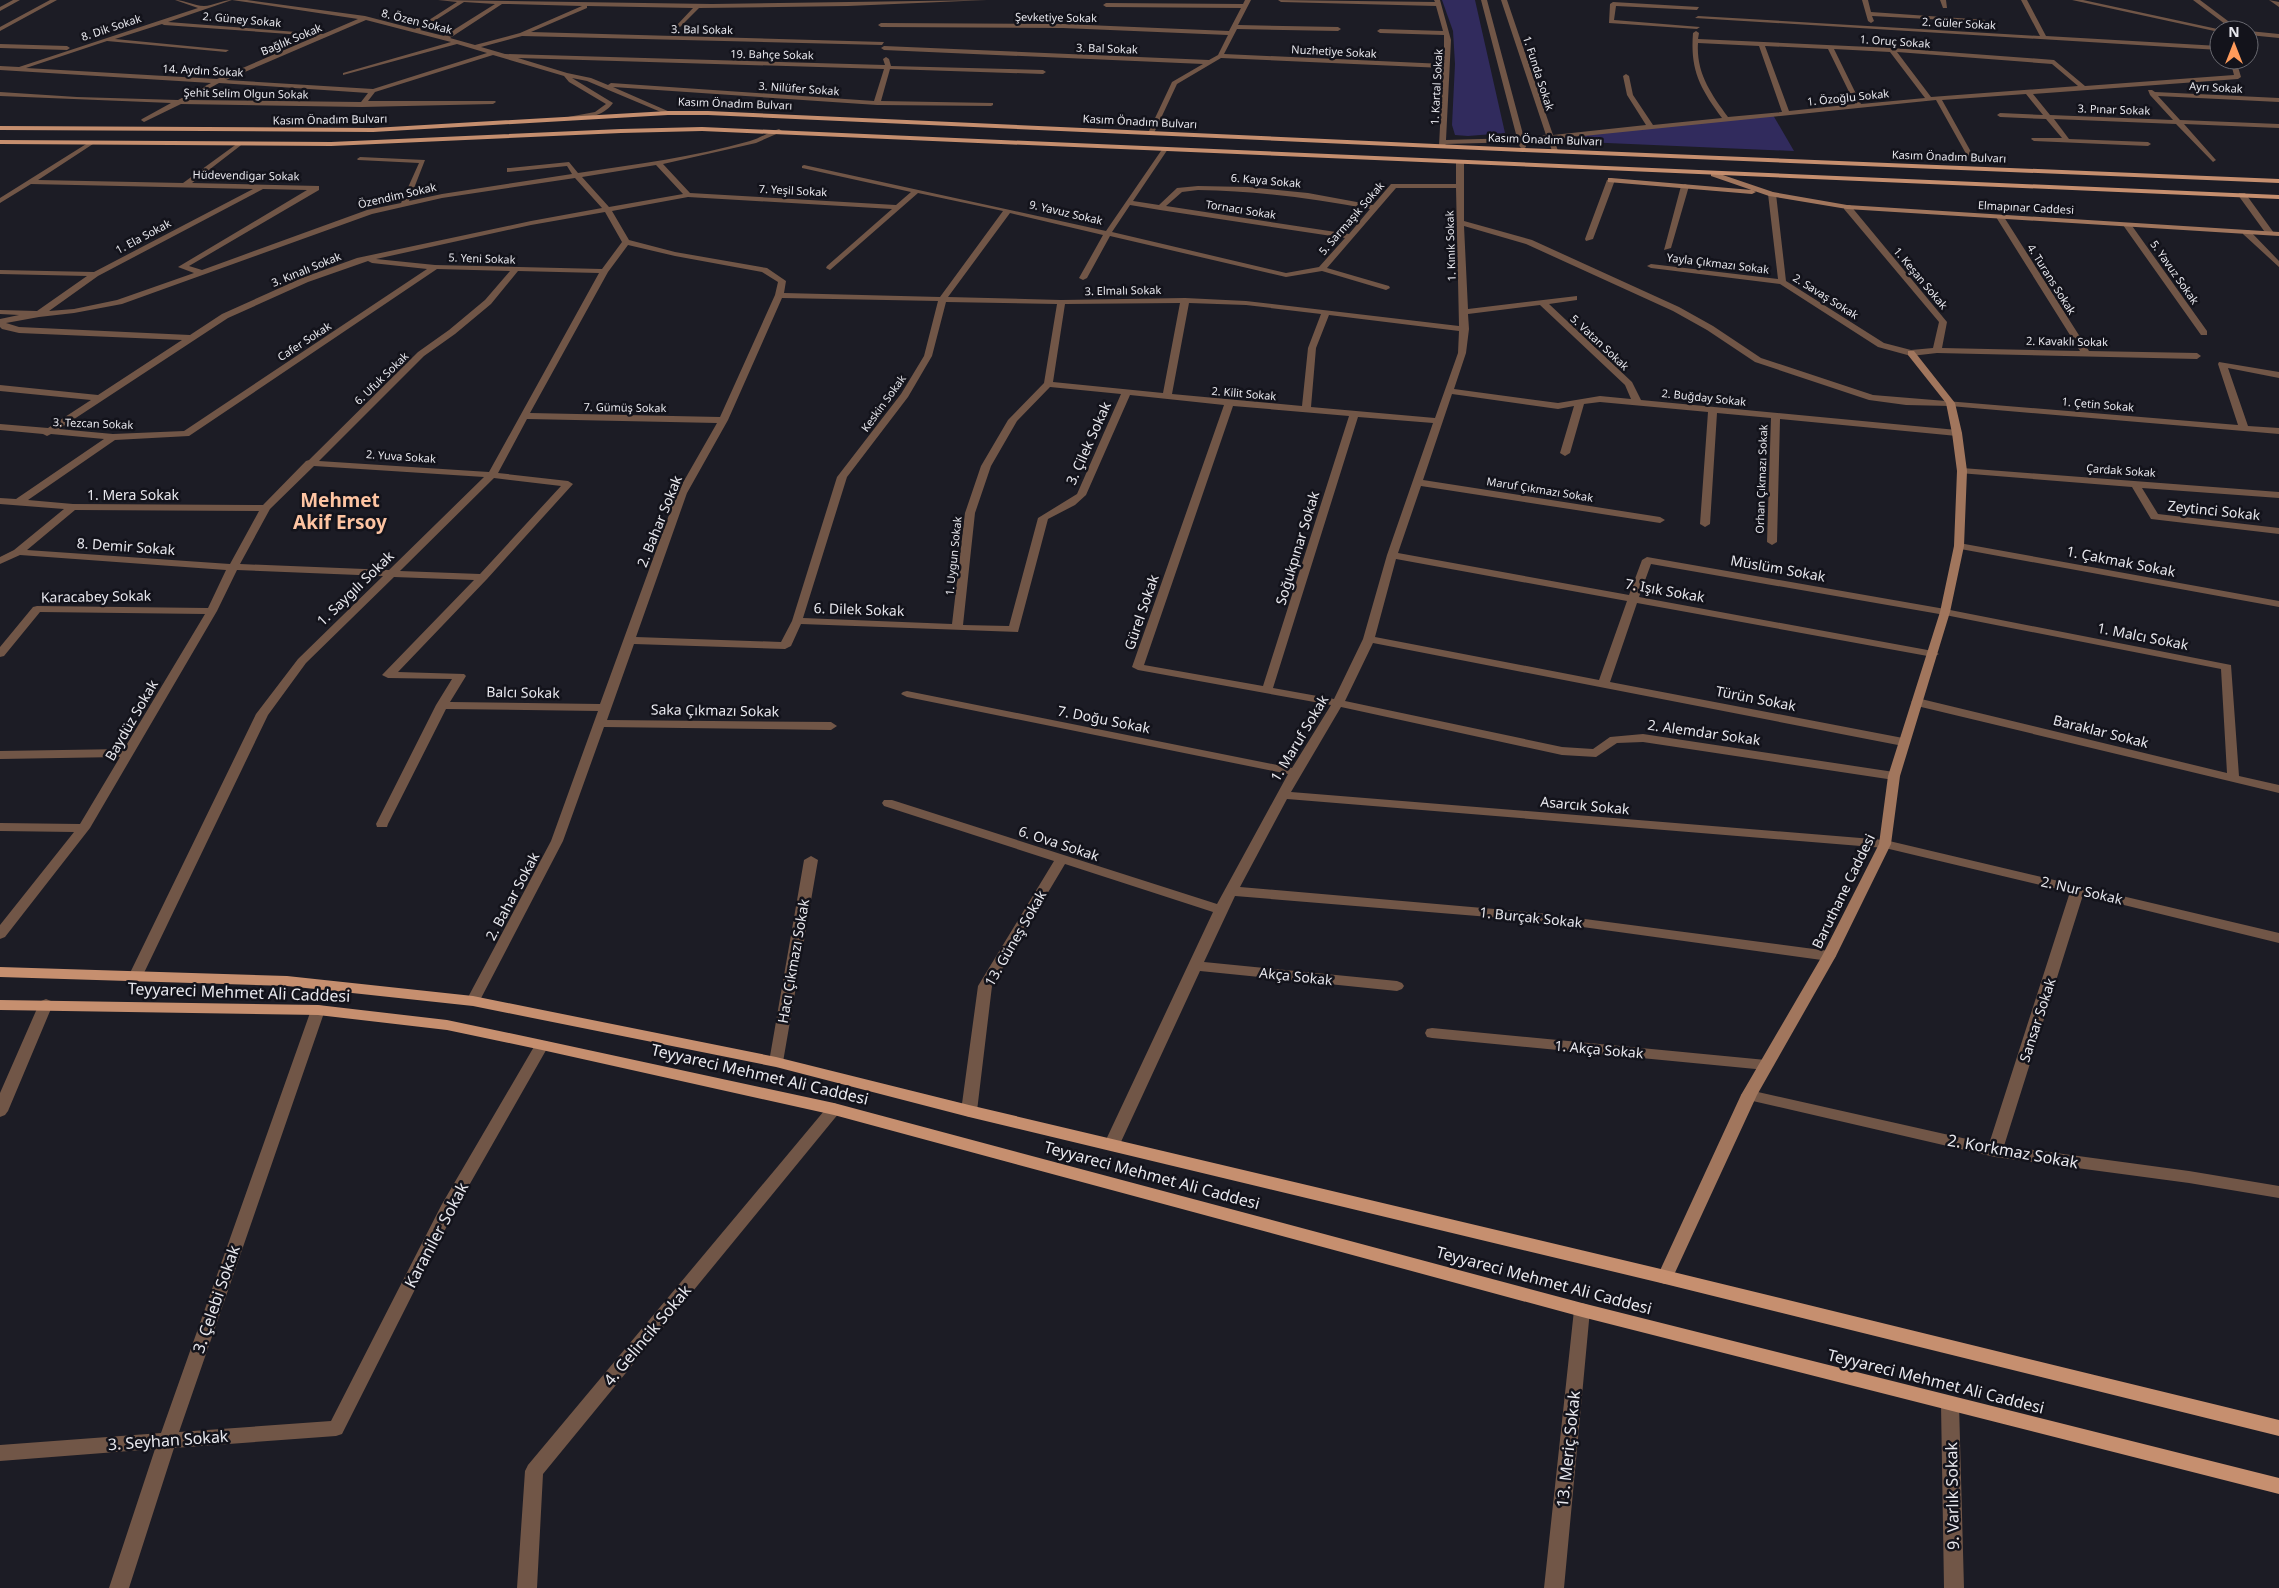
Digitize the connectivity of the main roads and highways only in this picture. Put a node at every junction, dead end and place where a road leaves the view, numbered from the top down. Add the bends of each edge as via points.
1 (0, 128) edge
2 (0, 142) edge
3 (2279, 181) edge
4 (2279, 197) edge
5 (0, 972) edge
6 (0, 1005) edge
7 (2279, 1428) edge
8 (2279, 1486) edge

1 - 3 main road, Kasım Önadım Bulvarı via 373,130 668,113 768,115
2 - 4 main road, Kasım Önadım Bulvarı via 238,145 377,143 646,129 779,131
5 - 7 main road, Teyyareci Mehmet Ali Caddesi via 287,981 473,1001 776,1062
6 - 8 main road, Teyyareci Mehmet Ali Caddesi via 318,1010 447,1026 542,1045 834,1109 1582,1310

